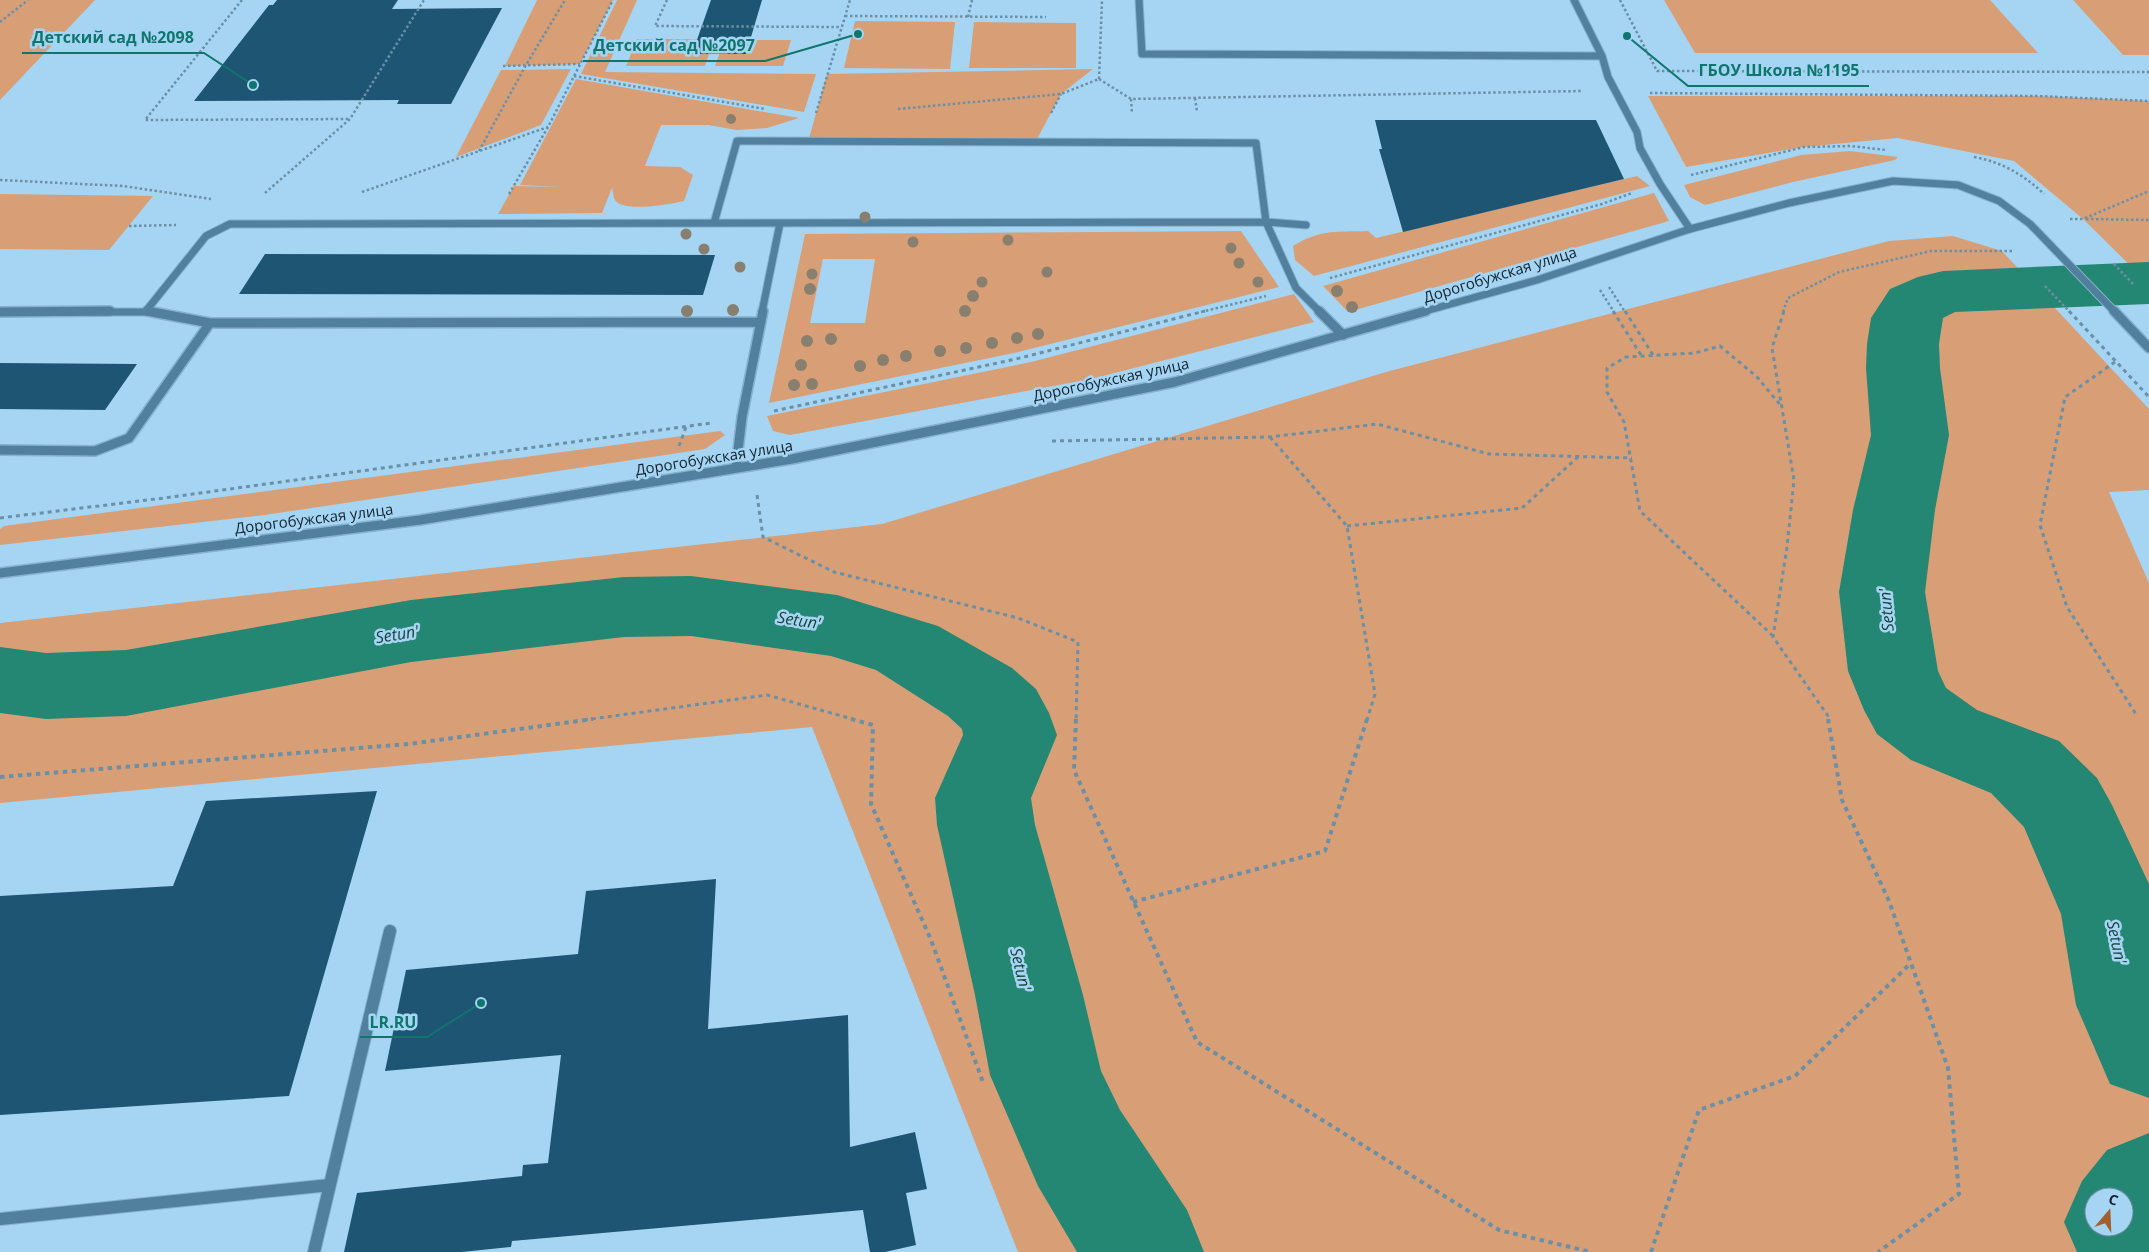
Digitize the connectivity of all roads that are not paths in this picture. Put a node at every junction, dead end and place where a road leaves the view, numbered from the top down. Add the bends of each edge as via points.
1 (1139, 0) edge
2 (1574, 0) edge
3 (1602, 56) junction
4 (714, 222) junction
5 (1266, 222) junction
6 (780, 223) junction
7 (1306, 225) dead end
8 (1690, 230) junction
9 (146, 311) junction
10 (0, 312) edge
11 (210, 322) junction
12 (761, 322) junction
13 (1343, 335) junction
14 (2149, 348) edge
15 (0, 450) edge
16 (736, 467) junction
17 (0, 572) edge
18 (390, 931) dead end
19 (330, 1186) junction
20 (0, 1219) edge
21 (314, 1252) edge

1 - 3 street via 1142,54
2 - 3 street
3 - 8 street via 1640,148
4 - 5 street via 737,141 1256,143
4 - 6 street
4 - 9 street via 230,224 206,236
5 - 6 street
5 - 7 street
5 - 13 street via 1296,288
6 - 12 street
8 - 13 street, Дорогобужская улица via 1537,280
8 - 14 street, Дорогобужская улица via 1789,203 1893,181 1958,185 1999,201 2030,224
9 - 10 street
9 - 11 street
11 - 12 street
11 - 15 street via 129,438 95,451
12 - 16 street via 742,417
13 - 16 street, Дорогобужская улица via 1175,382 792,459
16 - 17 street, Дорогобужская улица via 420,520
18 - 19 street
19 - 20 street
19 - 21 street

